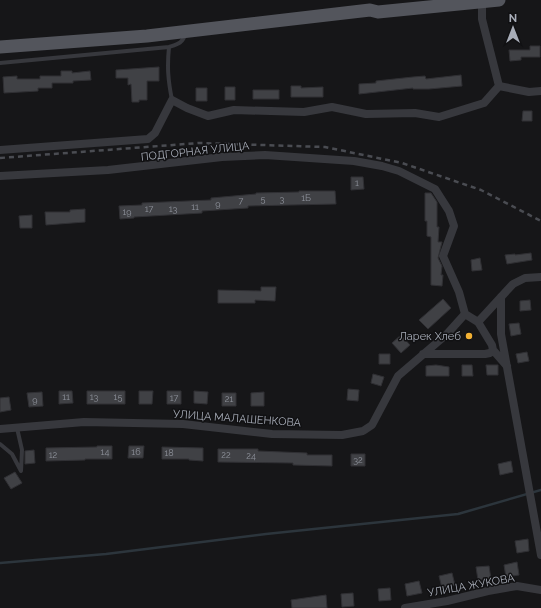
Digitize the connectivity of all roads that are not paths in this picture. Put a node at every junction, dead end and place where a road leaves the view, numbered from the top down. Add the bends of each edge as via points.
1 (499, 0) edge
2 (482, 2) junction
3 (185, 31) junction
4 (0, 47) edge
5 (169, 47) junction
6 (0, 63) edge
7 (499, 86) junction
8 (541, 91) edge
9 (172, 100) junction
10 (0, 150) edge
11 (0, 176) edge
12 (541, 277) edge
13 (501, 297) junction
14 (465, 314) junction
15 (478, 322) junction
16 (493, 350) junction
17 (423, 354) junction
18 (508, 367) junction
19 (17, 427) junction
20 (0, 429) edge
21 (0, 444) edge
22 (541, 555) edge
23 (541, 590) edge
24 (405, 608) edge

1 - 2 main road
2 - 3 main road via 378,12 370,10
2 - 7 street via 482,19
3 - 4 main road
3 - 5 lane via 183,40
5 - 6 lane
5 - 9 lane via 167,66
7 - 8 street via 529,92
7 - 9 street via 484,103 438,117 415,113 366,114 332,107 304,112 234,110 208,116
9 - 10 street via 155,133 148,139
11 - 14 street, ПОДГОРНАЯ УЛИЦА via 108,170 222,157 266,155 354,161 399,171 435,189 449,211 454,226 443,256 459,292
12 - 13 street via 525,278
13 - 15 street
13 - 18 street via 501,334
14 - 15 street
14 - 17 street, УЛИЦА МАЛАШЕНКОВА via 447,334
15 - 16 street
16 - 17 street via 485,354
16 - 18 street
17 - 19 street, УЛИЦА МАЛАШЕНКОВА via 398,376 372,425 362,431 342,435 272,434 183,424 84,422
18 - 22 street
19 - 20 street, УЛИЦА МАЛАШЕНКОВА
19 - 21 lane via 22,450 21,470 12,454
23 - 24 street, УЛИЦА ЖУКОВА via 517,586

